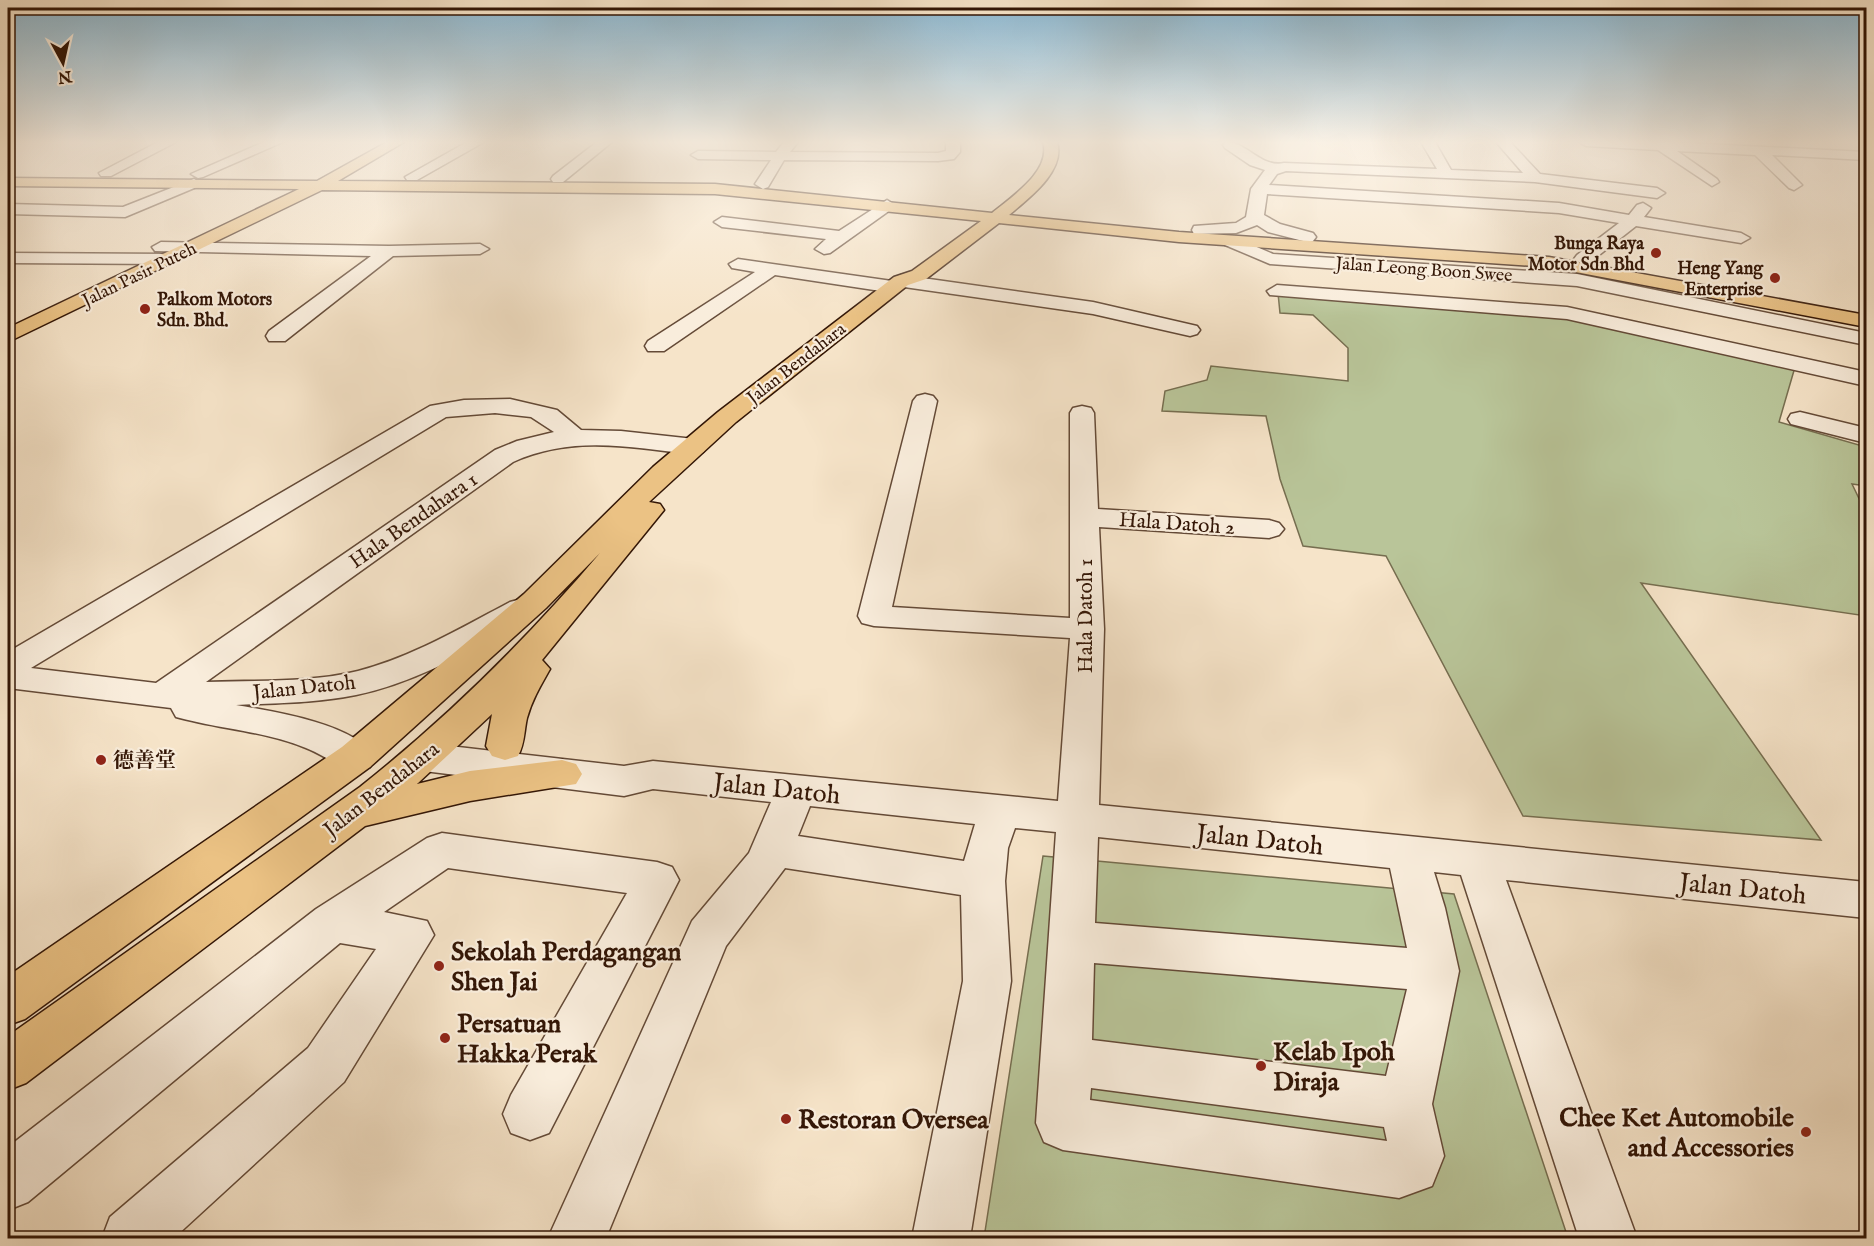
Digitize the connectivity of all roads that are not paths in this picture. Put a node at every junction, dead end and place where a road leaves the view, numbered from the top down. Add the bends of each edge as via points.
1 (151, 200) edge
2 (258, 200) edge
3 (277, 200) edge
4 (828, 200) edge
5 (894, 200) edge
6 (1000, 200) edge
7 (1004, 200) edge
8 (1257, 200) edge
9 (1447, 200) edge
10 (1650, 200) edge
11 (887, 206) junction
12 (8, 209) edge
13 (45, 210) junction
14 (989, 212) junction
15 (125, 213) junction
16 (1255, 217) junction
17 (1634, 219) junction
18 (722, 222) dead end
19 (95, 226) dead end
20 (8, 227) edge
21 (1200, 230) junction
22 (842, 236) junction
23 (1307, 237) junction
24 (1741, 238) dead end
25 (64, 240) dead end
26 (1231, 241) joint
27 (195, 247) junction
28 (480, 249) dead end
29 (389, 251) junction
30 (166, 253) junction
31 (16, 258) edge
32 (136, 259) junction
33 (738, 264) dead end
34 (1579, 268) junction
35 (781, 270) junction
36 (898, 284) junction
37 (1277, 291) dead end
38 (1866, 311) edge
39 (1567, 313) junction
40 (8, 320) edge
41 (1866, 321) edge
42 (1190, 330) dead end
43 (8, 336) edge
44 (277, 336) dead end
45 (1866, 339) edge
46 (656, 346) dead end
47 (1866, 379) edge
48 (925, 401) dead end
49 (1082, 413) dead end
50 (1800, 419) dead end
51 (1866, 436) edge
52 (574, 437) junction
53 (694, 447) junction
54 (1084, 517) junction
55 (1269, 529) dead end
56 (549, 609) junction
57 (1087, 629) junction
58 (8, 666) edge
59 (8, 677) edge
60 (162, 696) junction
61 (431, 746) junction
62 (505, 746) junction
63 (356, 758) junction
64 (562, 774) junction
65 (653, 775) junction
66 (796, 790) junction
67 (1000, 811) junction
68 (346, 818) junction
69 (1077, 819) junction
70 (771, 849) junction
71 (1407, 854) junction
72 (1478, 861) junction
73 (983, 881) junction
74 (1866, 900) edge
75 (146, 905) junction
76 (332, 923) junction
77 (1071, 941) junction
78 (1435, 971) junction
79 (8, 1004) edge
80 (1066, 1061) junction
81 (8, 1066) edge
82 (1406, 1104) junction
83 (530, 1114) dead end
84 (8, 1182) edge
85 (131, 1239) edge
86 (577, 1239) edge
87 (941, 1239) edge
88 (1608, 1239) edge

1 - 15 street
2 - 30 main road, Jalan Pasir Puteh
3 - 27 main road, Jalan Pasir Puteh
4 - 11 main road, Jalan Leong Boon Swee
5 - 14 main road, Jalan Leong Boon Swee
6 - 14 main road, Jalan Bendahara
7 - 14 main road, Jalan Bendahara
8 - 16 street
9 - 17 street via 1529,205
10 - 17 street
11 - 14 main road, Jalan Leong Boon Swee
11 - 22 street
12 - 13 street
13 - 15 street
13 - 20 street
14 - 21 main road, Jalan Leong Boon Swee
14 - 26 main road, Jalan Leong Boon Swee
14 - 36 main road, Jalan Bendahara via 919,275
15 - 19 street
16 - 21 street via 1247,225
16 - 23 street via 1274,228
17 - 24 street
17 - 34 street
18 - 22 street
21 - 23 main road, Jalan Leong Boon Swee
22 - 35 street
23 - 34 main road, Jalan Leong Boon Swee via 1493,249
25 - 31 street
26 - 34 street, Jalan Leong Boon Swee via 1270,259
27 - 29 street
27 - 30 main road, Jalan Pasir Puteh
28 - 29 street
29 - 44 street
30 - 32 street
30 - 43 main road, Jalan Pasir Puteh
31 - 32 street
32 - 40 main road, Jalan Pasir Puteh
33 - 35 street
34 - 38 main road, Jalan Leong Boon Swee
34 - 39 street
34 - 41 main road, Jalan Leong Boon Swee
34 - 45 street, Jalan Leong Boon Swee
35 - 36 street
35 - 46 street
36 - 42 street via 1093,308
36 - 53 main road, Jalan Bendahara
37 - 39 street
39 - 47 street
48 - 57 street via 874,616
49 - 54 street, Hala Datoh 1
50 - 51 street
52 - 53 street, Hala Bendahara 1
52 - 58 street via 547,415 529,410 460,407 439,411
52 - 60 street, Hala Bendahara 1 via 545,440 504,456
53 - 56 main road, Jalan Bendahara via 662,473
54 - 55 street, Hala Datoh 2
54 - 57 street, Hala Datoh 1
56 - 60 street, Jalan Datoh via 398,671 357,683 280,692
56 - 61 main road via 477,673 428,724
56 - 62 main road via 509,711
56 - 63 main road, Jalan Bendahara
57 - 69 street, Hala Datoh 1
59 - 60 street, Jalan Datoh
60 - 63 street, Jalan Datoh via 184,706 308,734 336,743
61 - 62 street, Jalan Datoh
61 - 64 street, Jalan Datoh
61 - 68 main road, Jalan Bendahara
61 - 75 main road via 378,766 276,835
62 - 65 street, Jalan Datoh via 634,763
63 - 75 main road, Jalan Bendahara
64 - 65 street, Jalan Datoh via 624,781
64 - 68 main road via 470,786
65 - 66 street, Jalan Datoh
66 - 67 street, Jalan Datoh
66 - 70 street
67 - 69 street, Jalan Datoh
67 - 73 street via 987,848
68 - 81 main road, Jalan Bendahara
69 - 71 street, Jalan Datoh
69 - 77 street, Hala Datoh 1
70 - 73 street
70 - 86 street via 766,863 708,935
71 - 72 street, Jalan Datoh
71 - 78 street
72 - 74 street, Jalan Datoh
72 - 88 street
73 - 87 street via 987,981
75 - 79 main road, Jalan Bendahara
76 - 83 street via 442,850 657,880
76 - 84 street
76 - 85 street via 411,934 326,1065
77 - 78 street
77 - 80 street, Hala Datoh 1
78 - 82 street
80 - 82 street
80 - 82 street, Hala Datoh 1 via 1063,1123 1400,1170 1412,1166 1417,1156

